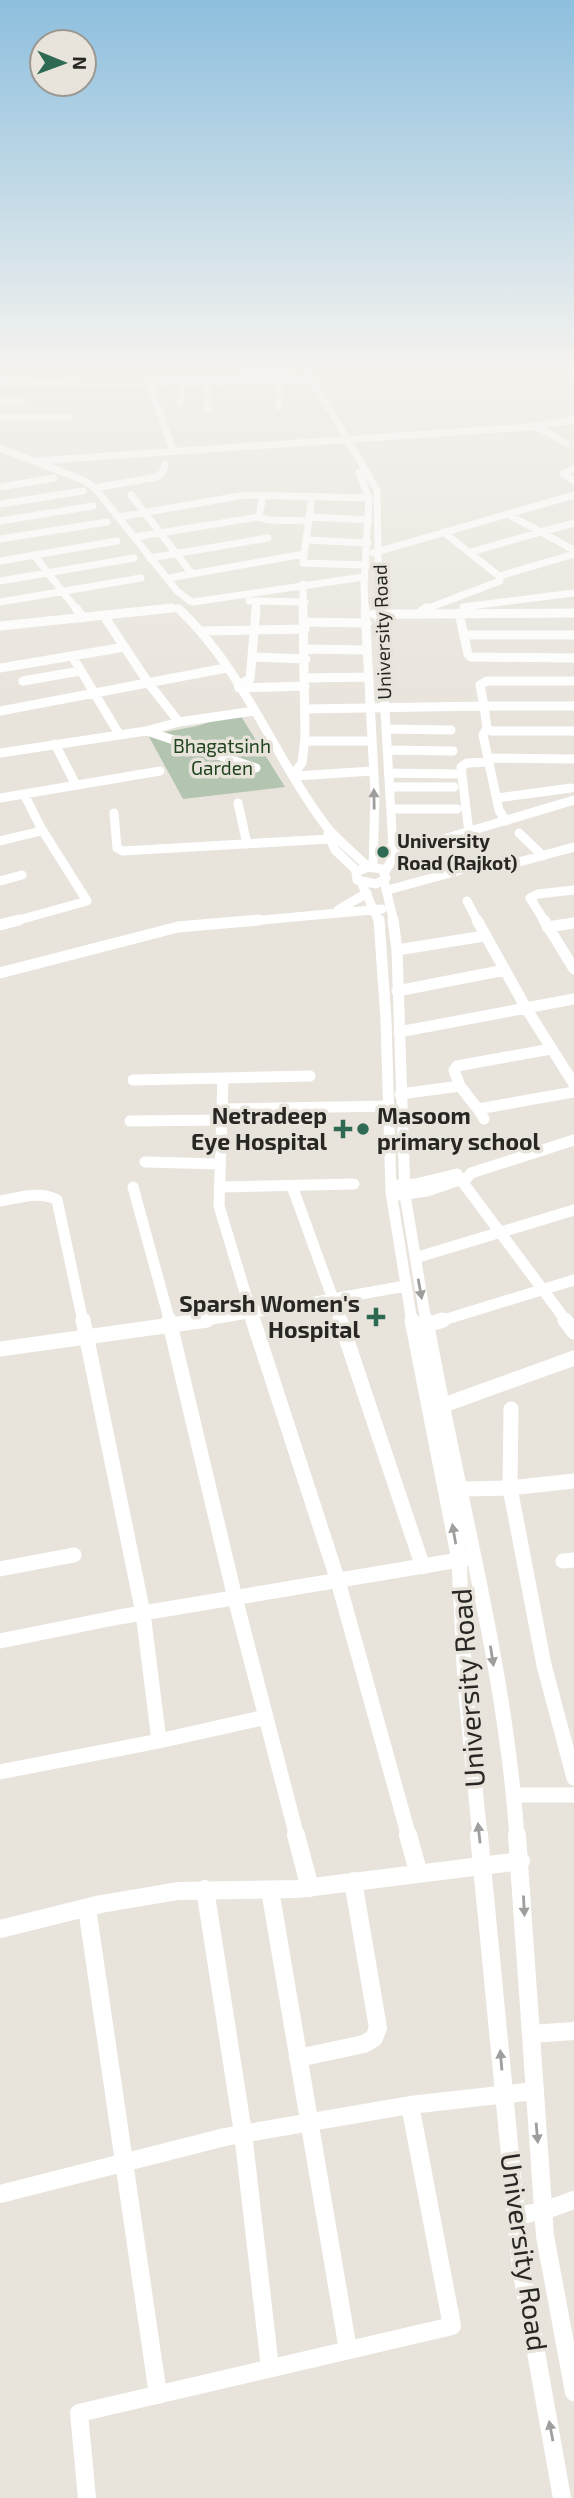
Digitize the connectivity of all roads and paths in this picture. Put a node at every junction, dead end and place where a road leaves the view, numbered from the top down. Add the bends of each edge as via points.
1 (21, 484) edge
2 (88, 484) edge
3 (120, 484) edge
4 (364, 484) edge
5 (373, 484) edge
6 (0, 487) edge
7 (95, 488) junction
8 (83, 491) dead end
9 (368, 494) junction
10 (131, 495) dead end
11 (263, 495) junction
12 (574, 495) edge
13 (313, 496) junction
14 (356, 497) junction
15 (0, 503) edge
16 (93, 506) dead end
17 (145, 513) junction
18 (507, 514) junction
19 (119, 517) junction
20 (260, 518) junction
21 (13, 519) junction
22 (309, 519) junction
23 (355, 519) junction
24 (369, 520) junction
25 (0, 521) edge
26 (107, 522) dead end
27 (574, 523) edge
28 (443, 532) junction
29 (541, 532) junction
30 (161, 533) junction
31 (23, 536) junction
32 (257, 536) dead end
33 (10, 537) junction
34 (134, 537) junction
35 (268, 538) dead end
36 (0, 539) edge
37 (306, 540) junction
38 (117, 541) dead end
39 (368, 543) junction
40 (379, 551) junction
41 (471, 552) junction
42 (574, 552) edge
43 (176, 553) junction
44 (303, 554) junction
45 (367, 554) junction
46 (29, 556) junction
47 (134, 558) dead end
48 (150, 558) junction
49 (0, 561) edge
50 (366, 565) junction
51 (46, 573) junction
52 (192, 574) junction
53 (499, 576) junction
54 (141, 578) dead end
55 (169, 578) junction
56 (364, 580) junction
57 (0, 581) edge
58 (304, 587) junction
59 (177, 590) junction
60 (61, 592) junction
61 (563, 593) junction
62 (574, 593) edge
63 (238, 599) junction
64 (257, 601) junction
65 (0, 602) edge
66 (305, 602) junction
67 (193, 604) junction
68 (177, 606) junction
69 (570, 613) edge
70 (380, 614) junction
71 (418, 614) junction
72 (437, 614) junction
73 (459, 614) junction
74 (81, 616) junction
75 (104, 616) junction
76 (367, 618) junction
77 (0, 624) edge
78 (305, 625) junction
79 (198, 628) junction
80 (256, 629) junction
81 (464, 635) junction
82 (573, 638) edge
83 (125, 647) junction
84 (367, 650) junction
85 (306, 654) junction
86 (72, 656) junction
87 (252, 657) junction
88 (574, 658) edge
89 (0, 668) edge
90 (226, 668) junction
91 (80, 671) junction
92 (369, 677) junction
93 (23, 681) dead end
94 (574, 681) edge
95 (306, 682) junction
96 (149, 684) junction
97 (238, 686) junction
98 (94, 694) junction
99 (385, 706) junction
100 (484, 706) junction
101 (574, 706) edge
102 (369, 708) junction
103 (305, 709) junction
104 (0, 711) edge
105 (254, 711) junction
106 (178, 722) junction
107 (487, 728) junction
108 (386, 729) junction
109 (146, 730) junction
110 (451, 730) dead end
111 (574, 731) edge
112 (119, 734) junction
113 (305, 741) junction
114 (371, 741) junction
115 (55, 744) junction
116 (387, 750) junction
117 (453, 751) dead end
118 (0, 753) edge
119 (574, 759) edge
120 (490, 760) junction
121 (256, 768) dead end
122 (160, 771) dead end
123 (373, 771) junction
124 (389, 773) junction
125 (295, 774) junction
126 (456, 774) dead end
127 (76, 785) junction
128 (454, 787) dead end
129 (390, 788) junction
130 (571, 788) dead end
131 (24, 794) junction
132 (0, 798) edge
133 (497, 798) junction
134 (574, 800) edge
135 (238, 803) dead end
136 (391, 809) junction
137 (457, 809) dead end
138 (114, 813) dead end
139 (506, 821) junction
140 (41, 828) junction
141 (519, 832) dead end
142 (469, 833) junction
143 (328, 834) junction
144 (0, 841) edge
145 (247, 844) junction
146 (374, 845) junction
147 (345, 846) junction
148 (574, 847) edge
149 (393, 848) junction
150 (543, 856) junction
151 (370, 867) junction
152 (357, 871) junction
153 (22, 875) dead end
154 (0, 881) edge
155 (386, 881) junction
156 (361, 883) junction
157 (574, 890) edge
158 (367, 893) junction
159 (467, 901) dead end
160 (384, 909) junction
161 (328, 914) junction
162 (574, 923) edge
163 (0, 925) edge
164 (548, 927) junction
165 (484, 936) junction
166 (397, 950) junction
167 (572, 964) edge
168 (505, 970) junction
169 (0, 973) edge
170 (397, 991) junction
171 (574, 999) edge
172 (526, 1009) junction
173 (399, 1032) junction
174 (551, 1049) junction
175 (310, 1076) dead end
176 (223, 1078) junction
177 (133, 1080) dead end
178 (574, 1084) edge
179 (460, 1086) junction
180 (574, 1092) edge
181 (400, 1094) junction
182 (389, 1106) junction
183 (222, 1114) junction
184 (130, 1121) dead end
185 (574, 1140) edge
186 (145, 1162) dead end
187 (220, 1164) junction
188 (466, 1177) junction
189 (354, 1184) dead end
190 (292, 1186) junction
191 (133, 1187) dead end
192 (219, 1187) junction
193 (398, 1190) junction
194 (0, 1201) edge
195 (574, 1210) edge
196 (499, 1232) junction
197 (415, 1258) junction
198 (574, 1280) edge
199 (405, 1286) junction
200 (542, 1290) junction
201 (333, 1299) junction
202 (251, 1314) junction
203 (427, 1325) junction
204 (170, 1326) junction
205 (574, 1332) edge
206 (85, 1339) junction
207 (0, 1349) edge
208 (574, 1358) edge
209 (444, 1405) junction
210 (511, 1409) dead end
211 (574, 1481) edge
212 (510, 1488) junction
213 (463, 1489) junction
214 (74, 1555) dead end
215 (476, 1558) junction
216 (459, 1560) junction
217 (423, 1567) junction
218 (0, 1569) edge
219 (338, 1581) junction
220 (235, 1598) junction
221 (143, 1613) junction
222 (0, 1641) edge
223 (266, 1717) junction
224 (159, 1741) junction
225 (0, 1772) edge
226 (574, 1778) edge
227 (514, 1795) junction
228 (574, 1795) edge
229 (521, 1861) junction
230 (482, 1864) junction
231 (418, 1871) junction
232 (354, 1881) junction
233 (310, 1888) junction
234 (205, 1889) junction
235 (270, 1890) junction
236 (87, 1908) junction
237 (0, 1929) edge
238 (574, 2031) edge
239 (531, 2034) junction
240 (298, 2058) junction
241 (534, 2091) junction
242 (505, 2094) junction
243 (410, 2105) junction
244 (309, 2122) junction
245 (243, 2133) junction
246 (126, 2162) junction
247 (0, 2194) edge
248 (574, 2200) edge
249 (543, 2211) junction
250 (515, 2216) junction
251 (348, 2350) junction
252 (270, 2368) junction
253 (574, 2392) edge
254 (158, 2395) junction
255 (87, 2498) edge
256 (562, 2498) edge

1 - 6 street
2 - 7 street
3 - 7 street
4 - 9 street
5 - 40 street, University Road
7 - 19 street
8 - 15 street
9 - 14 street
9 - 24 street, University Road
10 - 17 street
11 - 13 street
11 - 17 street
11 - 20 street
12 - 18 street
13 - 14 street
13 - 22 street
14 - 23 street
15 - 21 street
16 - 21 street
17 - 19 street
17 - 30 street
18 - 28 street
18 - 29 street
19 - 34 street
20 - 22 street
20 - 30 street
20 - 32 street
21 - 25 street
21 - 31 street
22 - 23 street
22 - 37 street
23 - 24 street
24 - 39 street, University Road
26 - 31 street
27 - 29 street
28 - 40 street
28 - 41 street
29 - 41 street
29 - 42 street
30 - 34 street
30 - 43 street
31 - 33 street
33 - 36 street
33 - 46 street
34 - 48 street
35 - 43 street
37 - 39 street
37 - 44 street
38 - 46 street
39 - 45 street, University Road
40 - 45 street
40 - 70 street, University Road
41 - 53 street
42 - 53 street
43 - 48 street
43 - 52 street
44 - 50 street via 302,561 307,564
44 - 52 street
45 - 50 street, University Road
46 - 49 street
46 - 51 street
47 - 51 street
48 - 55 street
50 - 56 street, University Road
51 - 57 street
51 - 60 street
52 - 55 street
53 - 71 street via 498,582
54 - 60 street
55 - 59 street
56 - 58 street
56 - 76 street, University Road
58 - 63 street
58 - 66 street
58 - 67 street
59 - 67 street
59 - 68 street
60 - 65 street
60 - 74 street
61 - 62 street
61 - 69 street
61 - 72 street
63 - 64 street
63 - 67 street
64 - 66 street
64 - 80 street
66 - 78 street
67 - 68 street
67 - 79 street
68 - 74 street
68 - 75 street
68 - 79 street
69 - 73 street
69 - 82 street
70 - 71 street
70 - 76 street
70 - 99 street, University Road
71 - 72 street
72 - 73 street
73 - 81 street
74 - 75 street
74 - 77 street
75 - 83 street
76 - 78 street
76 - 84 street, University Road
78 - 80 street
78 - 85 street
79 - 80 street
79 - 90 street
80 - 87 street
81 - 82 street
81 - 88 street via 471,657
83 - 86 street
83 - 96 street
84 - 85 street
84 - 92 street, University Road
85 - 87 street
85 - 95 street
86 - 89 street
86 - 91 street
87 - 97 street via 250,679
90 - 96 street
90 - 97 street
91 - 93 street
91 - 98 street
92 - 95 street
92 - 102 street, University Road
94 - 100 street via 487,681 480,685
95 - 97 street
95 - 103 street
96 - 98 street
96 - 106 street
97 - 105 street
98 - 104 street
98 - 112 street
99 - 100 street
99 - 102 street
99 - 108 street, University Road
100 - 101 street
100 - 107 street
102 - 103 street
102 - 114 street, University Road
103 - 113 street
105 - 106 street
105 - 125 street
106 - 109 street
107 - 111 street via 495,732
107 - 120 street via 483,735
108 - 110 street
108 - 116 street, University Road
109 - 112 street
109 - 121 street
112 - 115 street
113 - 114 street
113 - 125 street via 302,763
114 - 123 street, University Road
115 - 118 street
115 - 127 street
116 - 117 street
116 - 124 street, University Road
119 - 120 street
120 - 133 street
120 - 142 street via 461,766
122 - 127 street
123 - 125 street
146 -> 123 street, University Road
124 - 126 street
124 - 129 street, University Road
125 - 143 street
127 - 131 street
128 - 129 street
129 - 136 street, University Road
130 - 133 street
131 - 132 street
131 - 140 street
133 - 139 street
134 - 139 street
135 - 145 street
136 - 137 street
136 - 149 street, University Road
138 - 145 street via 117,848 123,851
139 - 142 street
140 - 144 street
140 - 163 street via 87,901
141 - 150 street
142 - 149 street
143 - 145 street
143 - 147 street via 335,833
143 - 152 street via 342,859
146 - 147 street
146 - 149 street
146 - 151 street, University Road
147 - 151 street
148 - 150 street
149 - 155 street, University Road
150 - 155 street via 504,866 491,862
151 - 152 street
151 - 155 street
152 - 156 street, University Road via 355,877
153 - 154 street
155 - 156 street
155 - 160 street, University Road
156 - 158 street, University Road
157 - 164 street via 530,898
158 - 160 street, University Road
158 - 161 street
159 - 165 street
160 - 161 street
160 - 166 street, University Road
160 - 182 street, University Road via 380,925
161 - 169 street via 178,927
162 - 164 street
164 - 167 street
165 - 166 street
165 - 168 street
166 - 170 street, University Road
168 - 170 street
168 - 172 street
170 - 173 street, University Road
171 - 172 street
172 - 173 street
172 - 174 street
173 - 181 street, University Road
174 - 178 street
174 - 179 street via 457,1066 454,1070
175 - 176 street
176 - 177 street
176 - 183 street
179 - 180 street via 481,1114
179 - 181 street
181 - 193 street, University Road
182 - 183 street
182 - 193 street, University Road
183 - 184 street
183 - 187 street
185 - 188 street
186 - 187 street
187 - 192 street
188 - 193 street
188 - 196 street
189 - 190 street
190 - 192 street
190 - 201 street
191 - 204 street
192 - 202 street via 219,1206
193 - 197 street, University Road
193 - 199 street, University Road
194 - 206 street via 39,1195 57,1200
195 - 196 street
196 - 197 street
196 - 200 street
197 -> 203 street, University Road
198 - 200 street
199 - 201 street
216 -> 199 street, University Road
200 - 203 street
200 - 205 street
201 - 202 street
201 - 217 street
202 - 204 street
202 - 219 street
203 - 209 street, University Road
204 - 206 street
204 - 220 street
206 - 207 street
206 - 221 street
208 - 209 street
209 - 213 street, University Road
210 - 212 street
211 - 212 street
212 - 213 street
212 - 226 street via 544,1665
213 - 215 street, University Road
214 - 218 street
215 - 216 street
215 -> 227 street, University Road
216 - 217 street
230 -> 216 street, University Road
217 - 219 street
219 - 220 street
219 - 231 street
220 - 221 street
220 - 223 street
221 - 222 street
221 - 224 street
223 - 224 street
223 - 233 street
224 - 225 street
227 - 228 street
227 - 229 street, University Road
229 - 230 street
229 -> 239 street, University Road
230 - 231 street
242 -> 230 street, University Road
231 - 232 street
232 - 233 street
232 - 240 street via 378,2028 374,2038 364,2044
233 - 235 street
234 - 235 street
234 - 236 street
234 - 245 street
235 - 240 street
236 - 237 street
236 - 246 street
238 - 239 street
239 - 241 street, University Road
240 - 244 street
241 - 242 street
241 -> 249 street, University Road
242 - 243 street
242 - 250 street, University Road
243 - 244 street
243 - 251 street via 452,2326
244 - 245 street
244 - 251 street
245 - 246 street
245 - 252 street
246 - 247 street
246 - 254 street
248 - 249 street
249 - 250 street
249 - 253 street, University Road
256 -> 250 street, University Road
251 - 252 street
252 - 254 street
254 - 255 street via 79,2413

